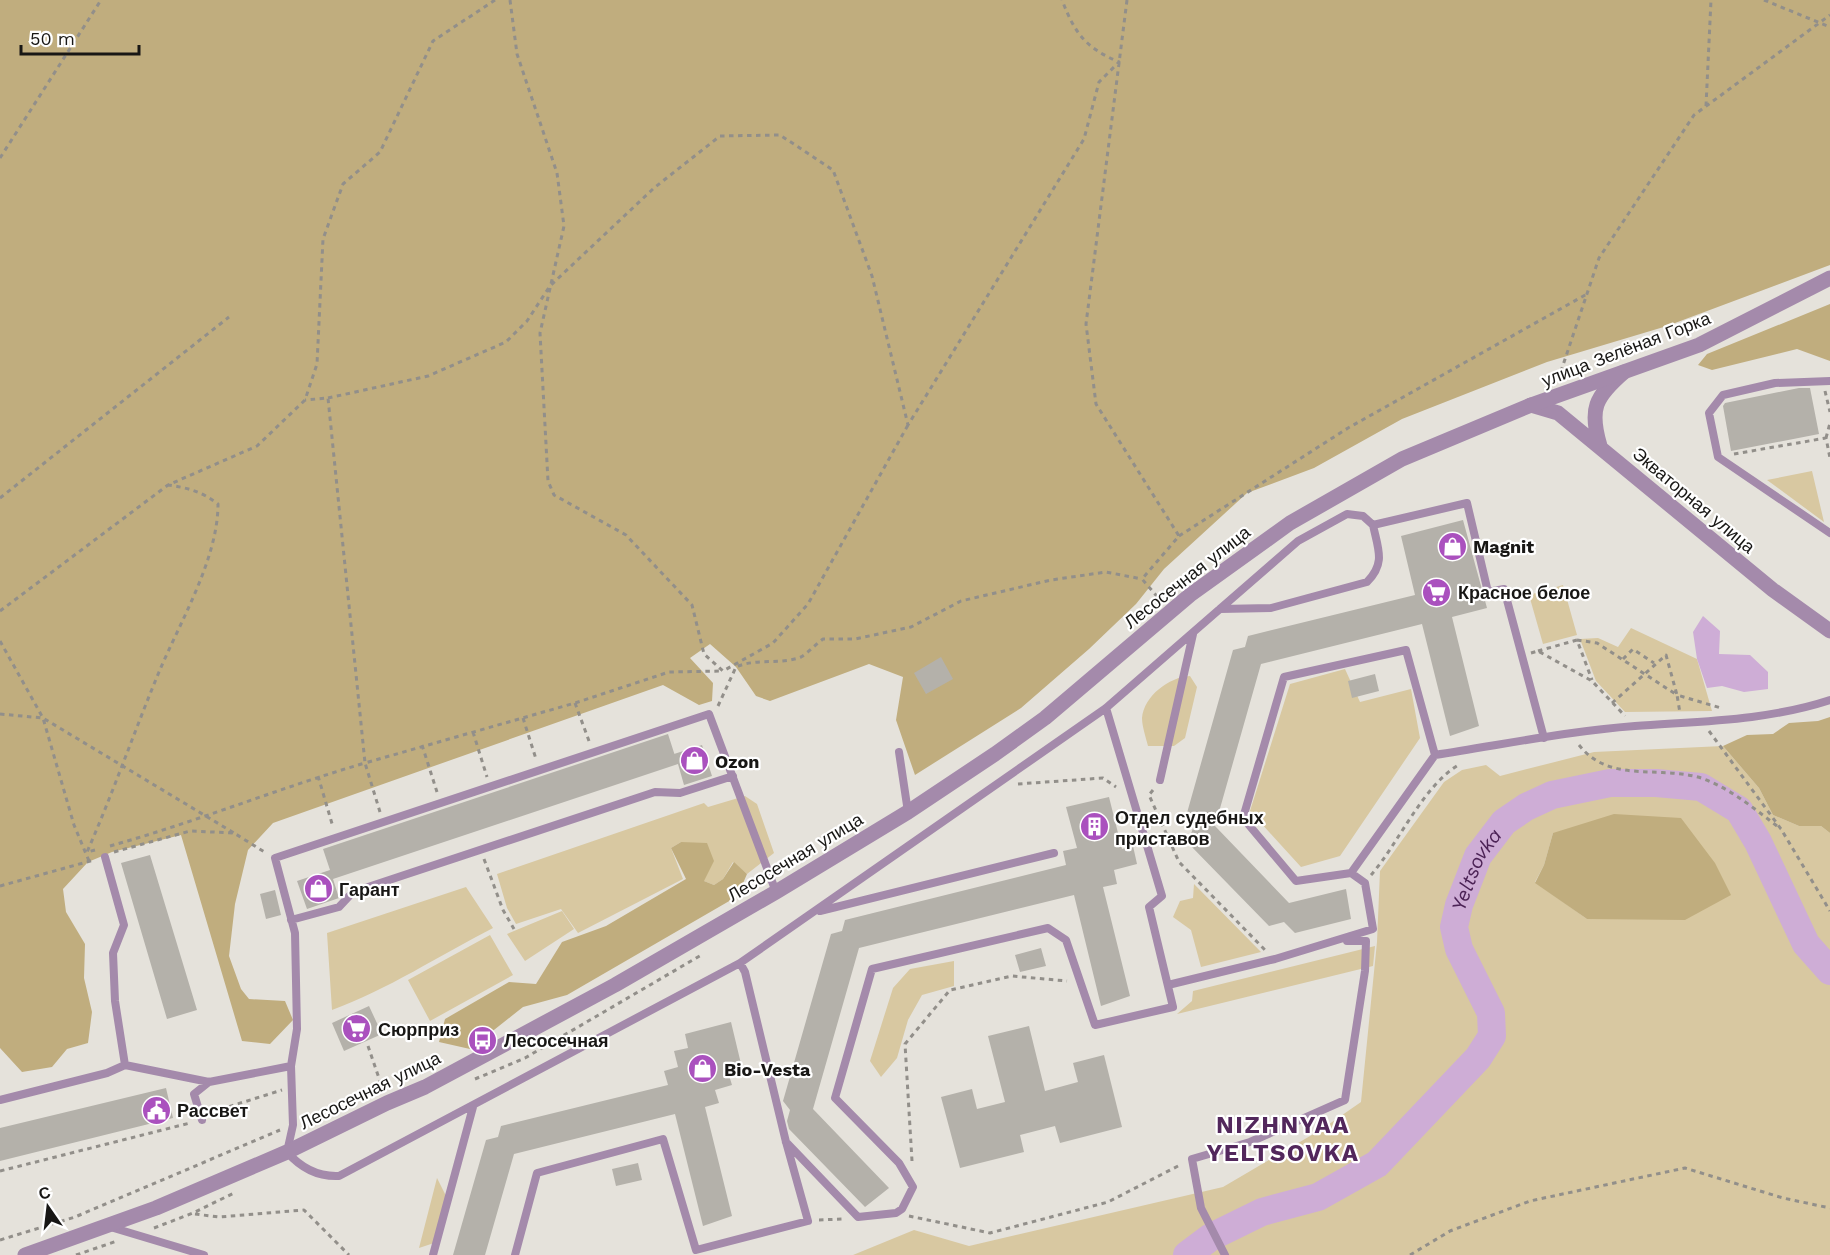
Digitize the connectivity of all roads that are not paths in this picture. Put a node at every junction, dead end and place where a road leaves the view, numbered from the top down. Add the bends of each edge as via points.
1 (1830, 278) edge
2 (1624, 372) junction
3 (1826, 380) edge
4 (1532, 405) junction
5 (1600, 446) junction
6 (1373, 525) junction
7 (1830, 533) edge
8 (1220, 609) junction
9 (1830, 631) edge
10 (1193, 634) junction
11 (1830, 700) edge
12 (1106, 708) junction
13 (1544, 738) junction
14 (899, 752) dead end
15 (1435, 755) junction
16 (733, 776) junction
17 (1160, 780) road end
18 (908, 812) junction
19 (1054, 853) dead end
20 (105, 856) road end
21 (1351, 873) junction
22 (776, 892) junction
23 (814, 912) junction
24 (291, 920) junction
25 (1340, 941) junction
26 (740, 963) junction
27 (1168, 985) junction
28 (125, 1065) junction
29 (291, 1066) junction
30 (209, 1082) junction
31 (0, 1100) edge
32 (473, 1107) junction
33 (201, 1120) road end
34 (786, 1142) junction
35 (287, 1152) junction
36 (107, 1226) junction
37 (26, 1255) edge
38 (204, 1255) edge
39 (433, 1255) edge
40 (515, 1255) edge
41 (1225, 1255) edge

1 - 2 street, улица Зелёная Горка via 1699,345
2 - 4 street, улица Зелёная Горка
2 - 5 street via 1595,404 1593,424
3 - 7 lane via 1774,383 1723,395 1709,412 1718,457
4 - 5 street, Экваторная улица via 1558,413
4 - 18 street, Лесосечная улица via 1402,459 1290,523 1170,612 1045,718
5 - 9 street, Экваторная улица via 1773,590
6 - 8 lane via 1363,516 1347,514 1298,541
6 - 8 lane via 1380,561 1377,572 1367,582 1271,608
6 - 13 lane via 1467,503 1488,592 1504,589
8 - 10 lane
10 - 12 lane
10 - 17 lane
11 - 13 lane via 1797,711 1732,720 1634,726
12 - 23 lane
12 - 27 lane via 1162,896 1149,906
13 - 15 lane
14 - 18 lane
15 - 21 lane
15 - 21 lane via 1406,650 1284,677 1243,818 1296,881
16 - 22 lane
16 - 24 lane via 680,793 655,792 353,892 339,907
16 - 24 lane via 709,714 693,717 275,858
18 - 22 street, Лесосечная улица
19 - 23 lane
20 - 28 lane via 124,925 113,953 115,1001
21 - 25 lane via 1365,883 1373,929
22 - 35 street, Лесосечная улица via 615,985 425,1087
23 - 26 lane
24 - 29 lane via 295,933 297,1029
25 - 27 lane
25 - 41 lane via 1366,940 1365,971 1345,1100 1250,1142 1192,1159 1201,1208
26 - 32 lane
26 - 34 lane
27 - 34 lane via 1173,1008 1095,1025 1066,940 1048,928 872,969 835,1098 899,1163 913,1187 902,1209 858,1217
28 - 30 lane
28 - 31 lane
29 - 30 lane
29 - 35 lane via 293,1125
30 - 33 lane via 194,1094
32 - 35 lane via 339,1176 322,1176 296,1162
32 - 39 lane
34 - 40 lane via 808,1221 696,1250 663,1139 537,1173
35 - 36 street, Лесосечная улица
36 - 37 street, Лесосечная улица
36 - 38 lane

